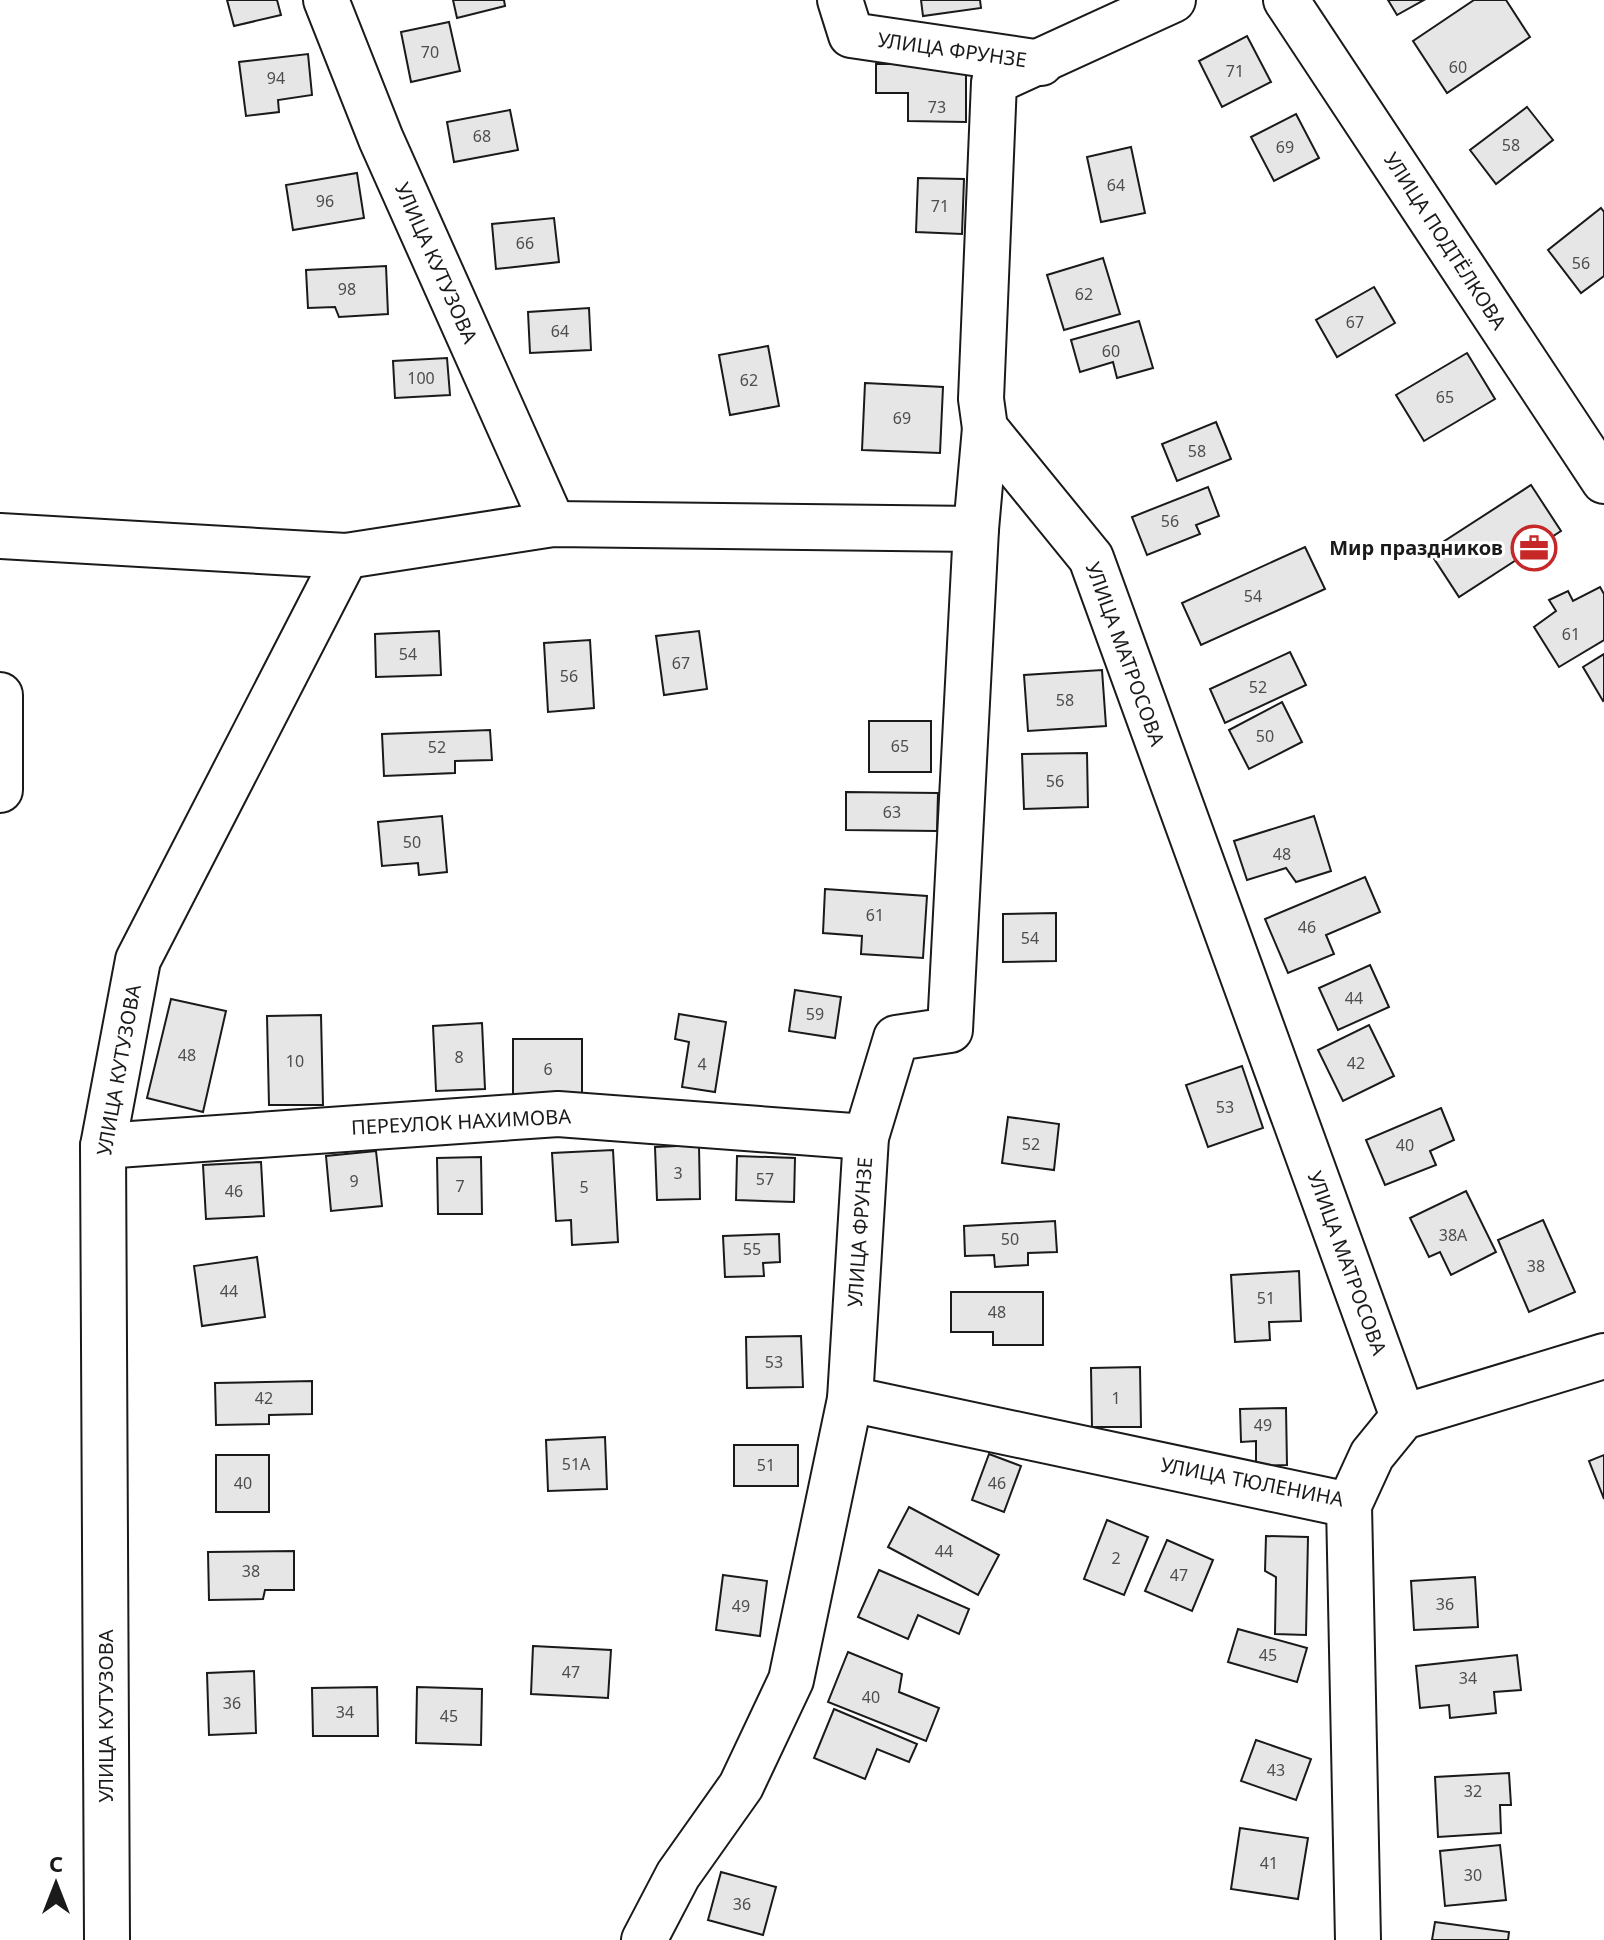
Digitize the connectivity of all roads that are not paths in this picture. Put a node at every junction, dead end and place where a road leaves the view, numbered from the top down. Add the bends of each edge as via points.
1 (326, 0) edge
2 (840, 0) edge
3 (1173, 0) edge
4 (1286, 0) edge
5 (1041, 63) junction
6 (985, 428) junction
7 (1604, 481) edge
8 (553, 524) junction
9 (976, 529) junction
10 (0, 536) edge
11 (346, 556) junction
12 (0, 695) edge
13 (0, 790) edge
14 (866, 1137) junction
15 (103, 1146) junction
16 (1604, 1356) edge
17 (850, 1399) junction
18 (1403, 1417) junction
19 (1349, 1505) junction
20 (107, 1940) edge
21 (644, 1940) edge
22 (1358, 1940) edge

1 - 8 street, УЛИЦА КУТУЗОВА via 381,139
2 - 5 street, УЛИЦА ФРУНЗЕ via 851,35
3 - 5 street
4 - 7 street, УЛИЦА ПОДТЁЛКОВА
5 - 6 street via 994,82 981,399
6 - 9 street
6 - 18 street, УЛИЦА МАТРОСОВА via 1091,558
8 - 9 street
8 - 11 street
9 - 14 street, УЛИЦА ФРУНЗЕ via 950,1030 896,1038
10 - 11 street
11 - 15 street, УЛИЦА КУТУЗОВА via 138,960
12 - 13 street
14 - 15 street, ПЕРЕУЛОК НАХИМОВА via 558,1114
14 - 17 street, УЛИЦА ФРУНЗЕ
15 - 20 street, УЛИЦА КУТУЗОВА
16 - 18 street
17 - 19 street, УЛИЦА ТЮЛЕНИНА
17 - 21 street, УЛИЦА ФРУНЗЕ via 791,1680 741,1786 678,1875
18 - 19 street, УЛИЦА ТЮЛЕНИНА via 1372,1455
19 - 22 street

